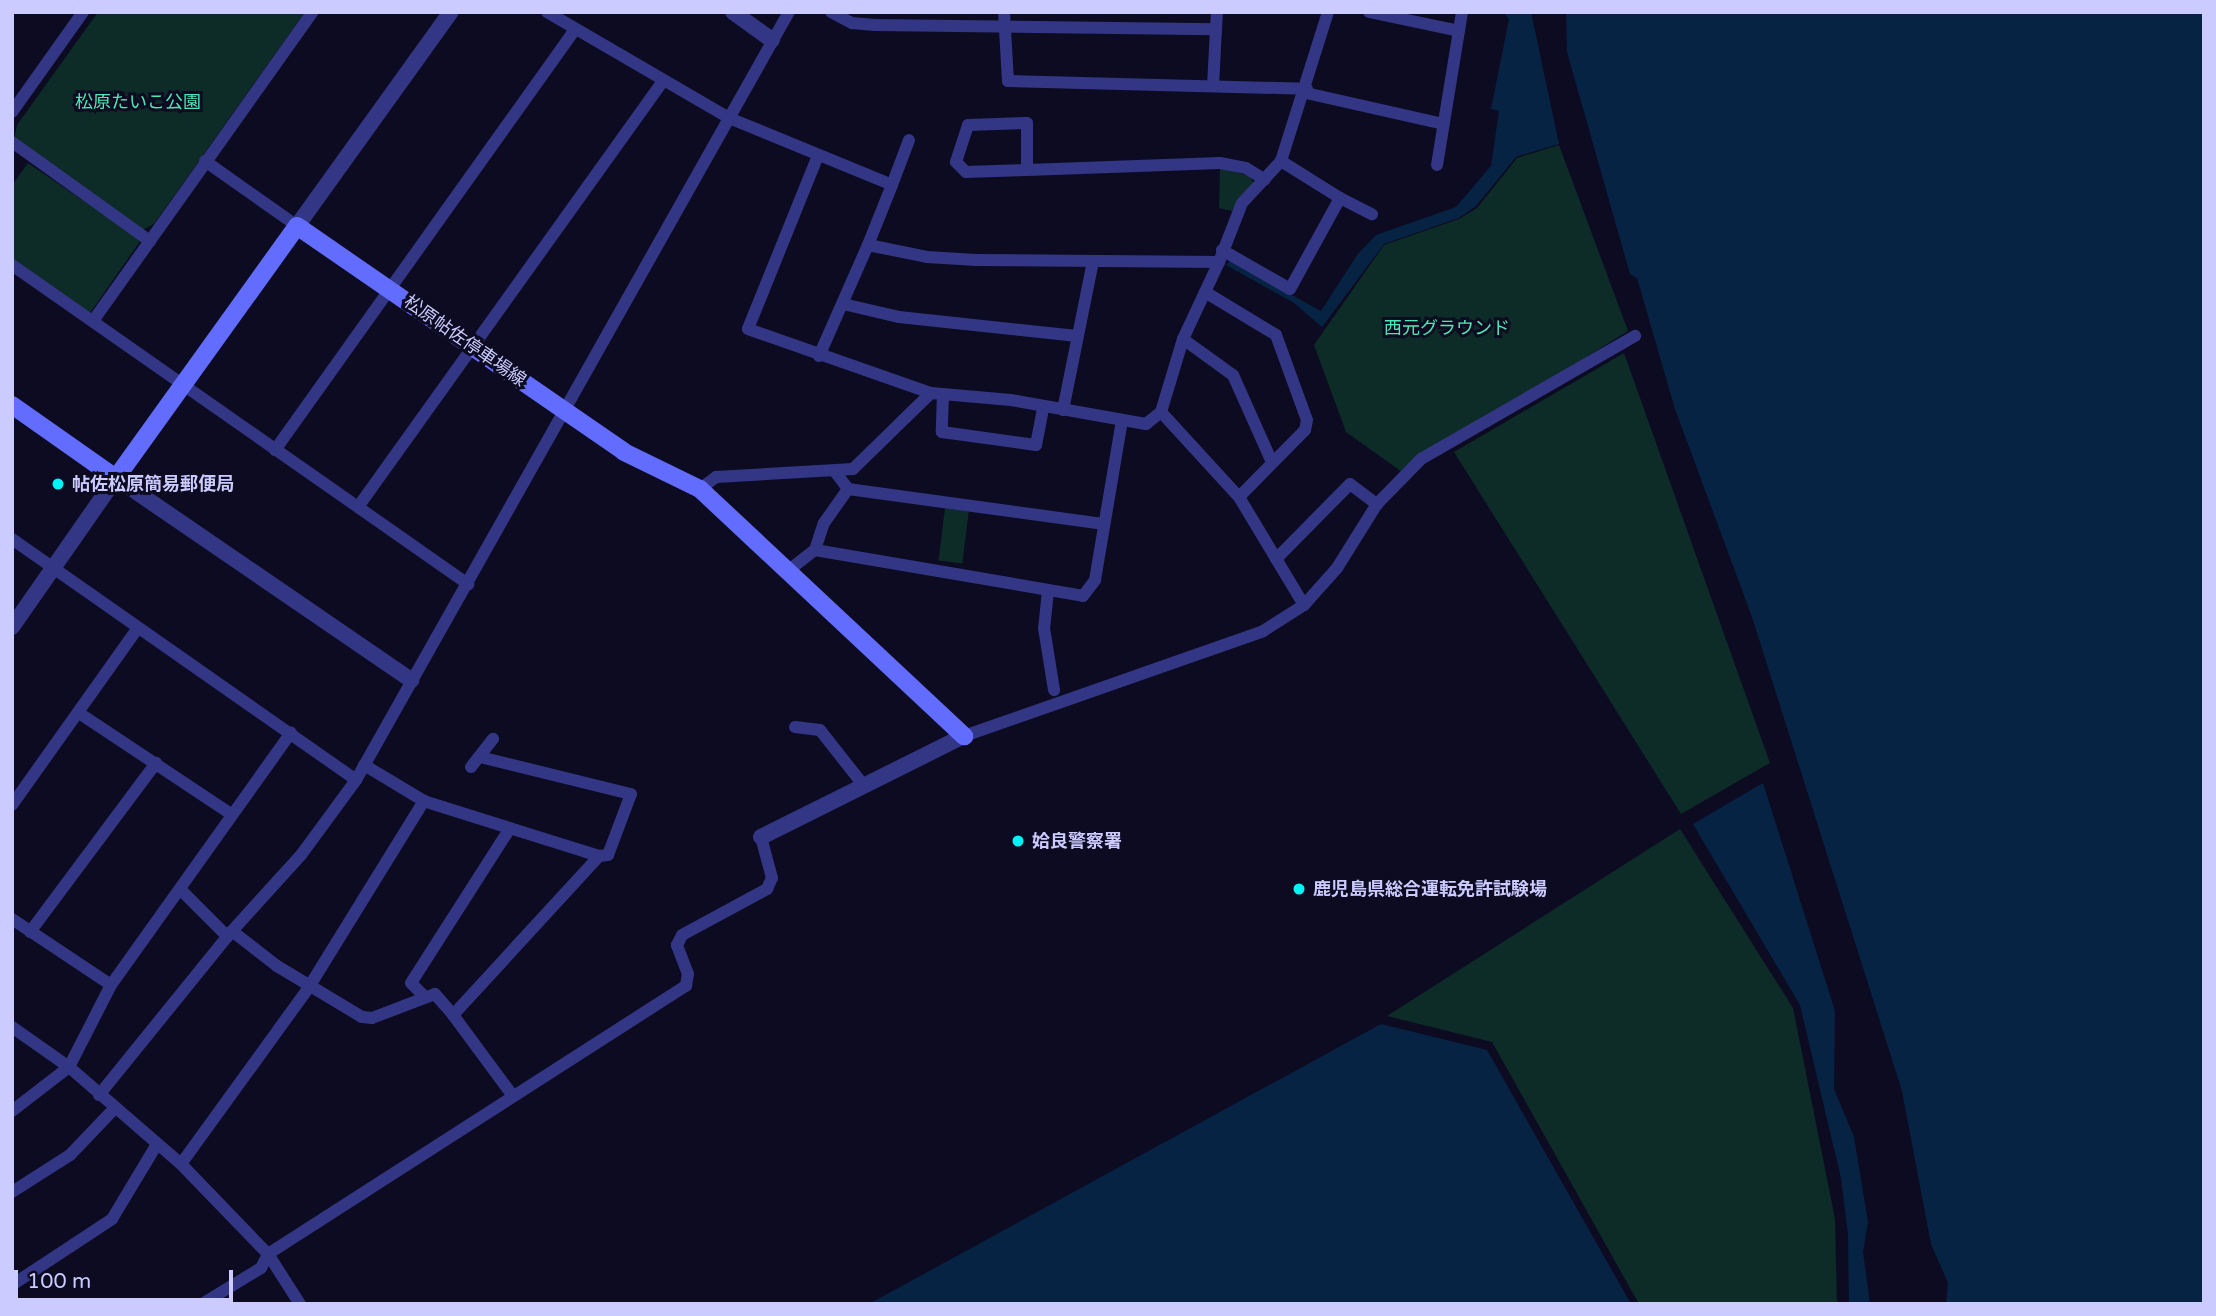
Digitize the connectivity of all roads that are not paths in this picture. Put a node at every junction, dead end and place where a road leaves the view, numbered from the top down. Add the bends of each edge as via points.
1 (83, 12) edge
2 (313, 12) edge
3 (452, 12) edge
4 (547, 12) edge
5 (733, 12) edge
6 (789, 12) edge
7 (831, 12) edge
8 (1217, 12) edge
9 (1328, 12) edge
10 (1369, 12) edge
11 (1462, 12) edge
12 (917, 19) edge
13 (1004, 19) edge
14 (1216, 29) junction
15 (574, 31) junction
16 (1459, 31) junction
17 (772, 40) junction
18 (663, 81) junction
19 (1213, 86) junction
20 (1306, 91) junction
21 (12, 112) edge
22 (729, 118) junction
23 (1444, 124) junction
24 (909, 140) dead end
25 (12, 142) edge
26 (817, 158) junction
27 (205, 161) junction
28 (1281, 161) junction
29 (1437, 165) dead end
30 (1027, 170) junction
31 (1265, 180) junction
32 (892, 185) junction
33 (1340, 198) junction
34 (1372, 214) dead end
35 (298, 226) junction
36 (150, 241) junction
37 (868, 245) junction
38 (1220, 256) junction
39 (1093, 261) junction
40 (12, 265) edge
41 (390, 288) junction
42 (1205, 292) junction
43 (843, 303) junction
44 (93, 320) junction
45 (1077, 335) junction
46 (1635, 335) dead end
47 (1183, 339) junction
48 (473, 346) junction
49 (819, 356) junction
50 (181, 384) junction
51 (937, 393) junction
52 (12, 405) edge
53 (1043, 408) junction
54 (562, 410) junction
55 (1063, 411) junction
56 (1161, 412) junction
57 (1122, 421) junction
58 (275, 450) junction
59 (1272, 462) junction
60 (836, 472) junction
61 (117, 478) junction
62 (700, 489) junction
63 (848, 489) junction
64 (1239, 497) junction
65 (1377, 504) junction
66 (358, 508) junction
67 (1103, 524) junction
68 (12, 539) edge
69 (815, 550) junction
70 (1276, 559) junction
71 (54, 569) junction
72 (789, 570) junction
73 (468, 584) junction
74 (1048, 591) junction
75 (1304, 605) junction
76 (12, 627) edge
77 (137, 629) junction
78 (411, 680) junction
79 (1054, 690) dead end
80 (79, 713) junction
81 (795, 727) dead end
82 (291, 733) junction
83 (964, 736) junction
84 (493, 739) dead end
85 (480, 757) junction
86 (156, 763) junction
87 (364, 765) junction
88 (471, 767) dead end
89 (356, 780) junction
90 (864, 786) junction
91 (424, 801) junction
92 (12, 804) edge
93 (230, 814) junction
94 (510, 828) junction
95 (761, 837) joint
96 (599, 856) junction
97 (181, 890) junction
98 (12, 919) edge
99 (30, 932) junction
100 (230, 934) junction
101 (111, 985) junction
102 (310, 987) junction
103 (424, 996) junction
104 (453, 1015) junction
105 (12, 1027) edge
106 (69, 1067) junction
107 (99, 1095) junction
108 (513, 1096) junction
109 (114, 1109) junction
110 (12, 1111) edge
111 (156, 1144) junction
112 (181, 1164) junction
113 (12, 1192) edge
114 (268, 1254) junction
115 (12, 1285) edge
116 (202, 1304) edge
117 (300, 1304) edge

1 - 21 street
2 - 27 street
3 - 35 street
4 - 15 street
5 - 17 street
6 - 17 street
7 - 12 street via 852,23
8 - 14 street
9 - 20 street
10 - 16 street
11 - 16 street
12 - 13 street
13 - 14 street
13 - 19 street via 1008,81
14 - 19 street
15 - 18 street
15 - 41 street
16 - 23 street
17 - 22 street
18 - 22 street
18 - 48 street
19 - 20 street
20 - 23 street
20 - 28 street
22 - 26 street
22 - 54 street
23 - 29 street
24 - 32 street
25 - 36 street
26 - 32 street
26 - 49 street via 748,328
27 - 35 street
27 - 36 street
28 - 31 street
28 - 33 street
30 - 30 street via 966,172 956,162 968,125 1027,123
30 - 31 street via 1220,163 1246,168
31 - 38 street via 1242,203
32 - 37 street
33 - 34 street
33 - 38 street via 1290,289
35 - 41 main road, 松原帖佐停車場線
35 - 50 main road
36 - 44 street
37 - 39 street via 927,257
37 - 43 street
38 - 39 street
38 - 42 street
39 - 45 street
40 - 44 street
41 - 48 main road, 松原帖佐停車場線
41 - 58 street
42 - 47 street
42 - 59 street via 1276,335 1307,420 1305,430
43 - 45 street via 899,317
43 - 49 street
44 - 50 street
45 - 55 street
46 - 65 street via 1422,460
47 - 56 street
47 - 59 street via 1233,375
48 - 54 main road, 松原帖佐停車場線
48 - 66 street
49 - 51 street
50 - 58 street
50 - 61 main road
51 - 53 street
51 - 53 street via 942,432 1036,445
51 - 60 street via 870,456 853,469
52 - 61 main road
53 - 55 street
54 - 62 main road, 松原帖佐停車場線 via 624,452
54 - 73 street
55 - 57 street
56 - 57 street via 1146,424
56 - 64 street
57 - 67 street
58 - 66 street
59 - 64 street
60 - 62 street via 716,477
60 - 63 street
61 - 71 street
61 - 78 street
62 - 72 main road, 松原帖佐停車場線
63 - 67 street
63 - 69 street via 824,523
64 - 70 street
65 - 70 street via 1350,484
65 - 75 street via 1337,568
66 - 73 street
67 - 74 street via 1090,590 1083,596
68 - 71 street
69 - 72 street
69 - 74 street
70 - 75 street
71 - 76 street
71 - 77 street
72 - 83 main road, 松原帖佐停車場線
73 - 78 street
74 - 79 street via 1044,628
75 - 83 street via 1263,631
77 - 80 street
77 - 82 street
78 - 87 street
80 - 86 street
80 - 92 street
81 - 90 street via 820,730
82 - 89 street
82 - 93 street
83 - 90 street
84 - 85 street
85 - 88 street
85 - 96 street via 631,794 608,855
86 - 93 street
86 - 99 street
87 - 89 street
87 - 91 street
89 - 100 street via 301,855
90 - 95 street
91 - 94 street
91 - 102 street
93 - 97 street
94 - 96 street
94 - 103 street via 411,983
95 - 108 street via 772,878 767,889 682,935 677,945 688,974 686,986
96 - 104 street
97 - 100 street
97 - 101 street
98 - 99 street
99 - 101 street
100 - 102 street
100 - 107 street
101 - 106 street
102 - 103 street via 362,1017 372,1018
102 - 112 street
103 - 104 street via 435,994
104 - 108 street
105 - 106 street
106 - 107 street
106 - 110 street
107 - 109 street
108 - 114 street
109 - 111 street
109 - 113 street via 70,1155
111 - 112 street
111 - 115 street via 112,1219
112 - 114 street
114 - 116 street via 261,1268
114 - 117 street

